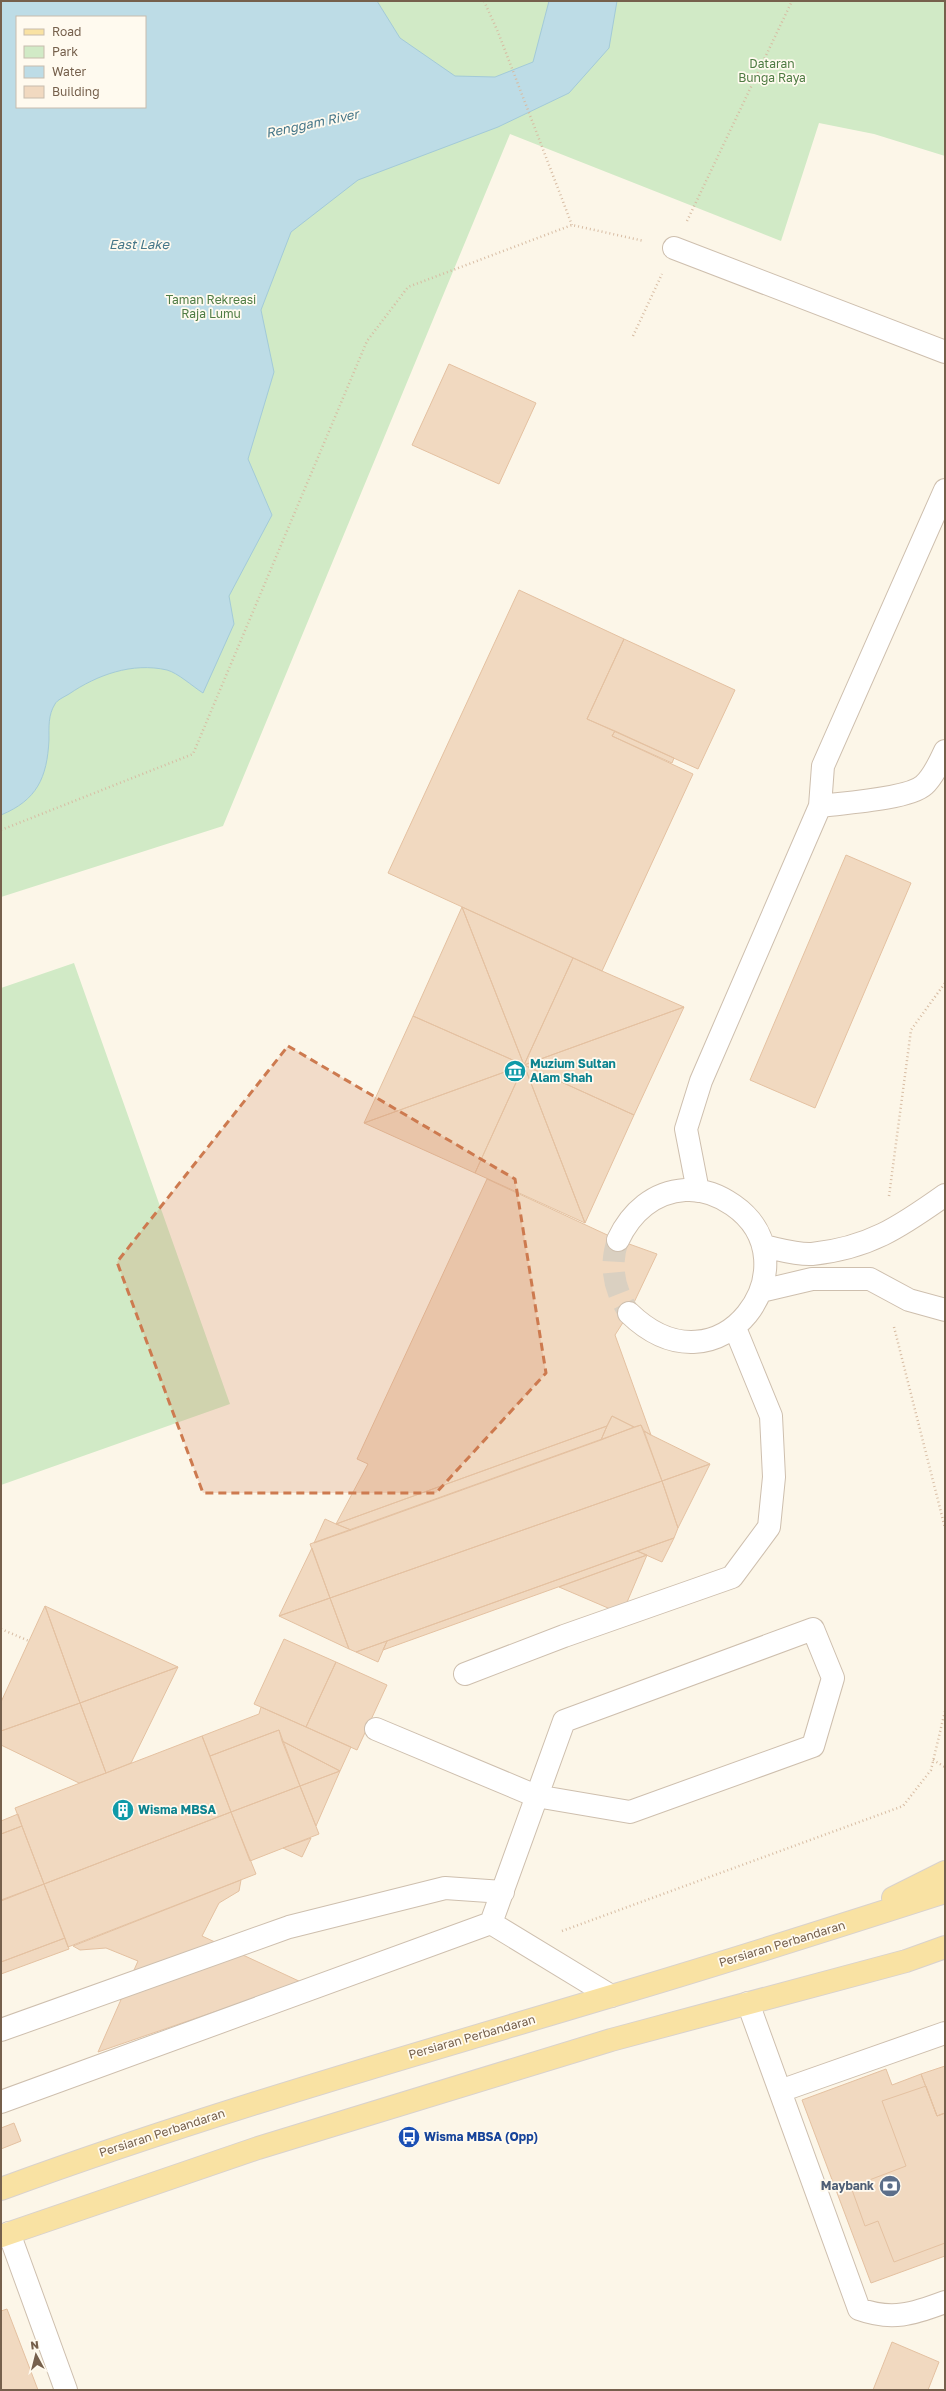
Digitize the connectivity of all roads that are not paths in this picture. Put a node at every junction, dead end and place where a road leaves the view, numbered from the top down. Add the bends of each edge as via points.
1 (674, 248) road end
2 (945, 352) edge
3 (945, 490) edge
4 (945, 751) edge
5 (820, 806) junction
6 (698, 1191) junction
7 (945, 1195) edge
8 (618, 1240) tunnel mouth
9 (763, 1246) junction
10 (761, 1291) junction
11 (945, 1310) edge
12 (629, 1313) tunnel mouth
13 (735, 1328) junction
14 (465, 1674) dead end
15 (376, 1729) dead end
16 (536, 1796) junction
17 (945, 1872) edge
18 (503, 1892) junction
19 (945, 1892) edge
20 (491, 1923) junction
21 (827, 1930) junction
22 (945, 1947) edge
23 (945, 1955) edge
24 (906, 1961) junction
25 (611, 1996) junction
26 (748, 2003) junction
27 (1, 2030) edge
28 (945, 2033) edge
29 (780, 2091) junction
30 (1, 2102) edge
31 (1, 2189) edge
32 (5, 2234) edge
33 (945, 2302) edge
34 (66, 2390) edge

1 - 2 lane
3 - 5 lane via 823,766
4 - 5 lane via 941,762 923,786 903,794
5 - 6 lane via 698,1088 686,1129
6 - 8 lane via 672,1192 649,1201 630,1218
6 - 9 lane via 727,1200 739,1209 758,1232
7 - 9 lane via 904,1225 869,1242 810,1254
9 - 10 lane via 766,1269
10 - 11 lane via 812,1279 870,1279 909,1300
10 - 13 lane via 750,1311
12 - 13 lane via 643,1326 660,1336 679,1342 698,1342 717,1337
13 - 14 lane via 771,1416 774,1477 769,1527 732,1578 564,1636
15 - 16 lane
16 - 16 lane via 630,1812 813,1746 833,1678 813,1629 564,1721
16 - 18 lane
17 - 21 main road
18 - 20 lane
18 - 27 lane via 446,1888 290,1927
19 - 21 main road, Persiaran Perbandaran
20 - 25 lane
20 - 30 lane
21 - 25 main road, Persiaran Perbandaran
22 - 24 main road
23 - 24 main road
24 - 26 main road
25 - 31 main road, Persiaran Perbandaran via 96,2154
26 - 29 lane
26 - 32 main road via 610,2040 258,2148
28 - 29 lane
29 - 33 lane via 859,2309 877,2316 912,2314
32 - 34 lane

